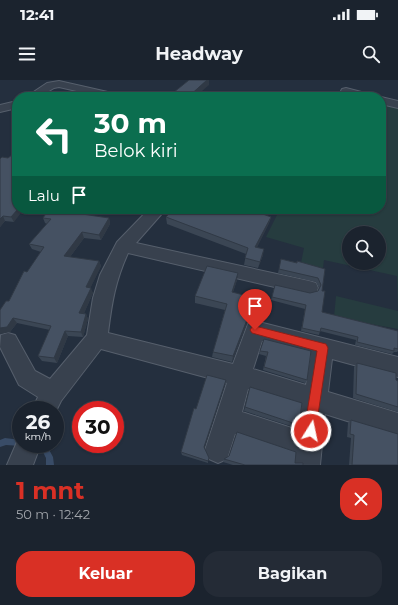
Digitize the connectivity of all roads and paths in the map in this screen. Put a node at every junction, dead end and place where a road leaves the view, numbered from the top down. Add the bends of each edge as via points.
1 (40, 92) edge
2 (93, 92) edge
3 (386, 101) edge
4 (12, 105) edge
5 (398, 105) edge
6 (0, 109) edge
7 (153, 214) edge
8 (123, 246) junction
9 (309, 288) dead end
10 (97, 339) junction
11 (8, 342) dead end
12 (323, 348) junction
13 (398, 367) edge
14 (240, 376) junction
15 (316, 400) junction
16 (48, 401) edge
17 (228, 420) junction
18 (398, 425) edge
19 (218, 450) dead end
20 (308, 456) edge

1 - 2 street via 55,84
3 - 5 street
4 - 6 street
7 - 8 street
8 - 9 street
8 - 10 street via 109,275
10 - 14 street
10 - 16 street
11 - 16 street via 27,378
12 - 13 street
12 - 14 street via 257,323
12 - 15 street
14 - 15 street
14 - 17 street
15 - 18 street
15 - 20 street
17 - 19 street
17 - 20 street

